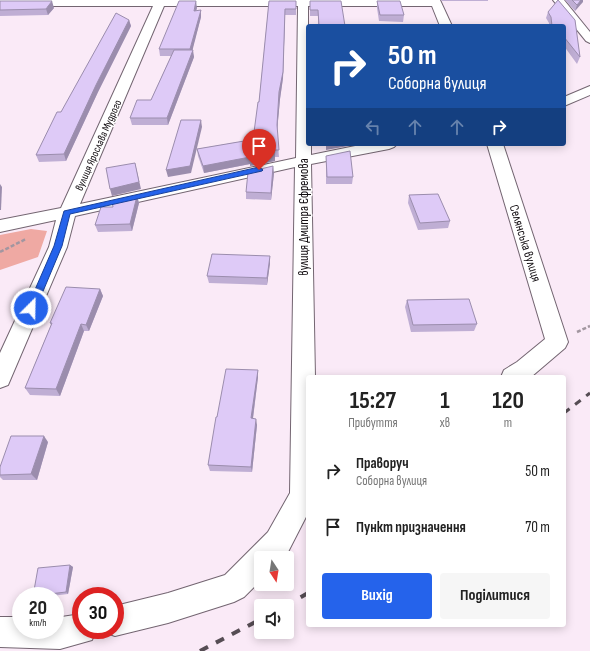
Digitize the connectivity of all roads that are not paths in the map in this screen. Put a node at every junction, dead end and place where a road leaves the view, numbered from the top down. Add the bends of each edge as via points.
1 (558, 0) edge
2 (31, 2) edge
3 (160, 2) edge
4 (303, 2) edge
5 (436, 2) edge
6 (0, 3) edge
7 (445, 24) edge
8 (590, 39) edge
9 (590, 90) edge
10 (566, 101) edge
11 (378, 146) edge
12 (496, 146) edge
13 (303, 160) junction
14 (67, 213) junction
15 (0, 226) edge
16 (515, 375) edge
17 (0, 378) edge
18 (306, 435) edge
19 (270, 551) edge
20 (254, 567) edge
21 (124, 619) edge
22 (72, 631) edge
23 (0, 632) edge

1 - 8 street
2 - 3 street
2 - 6 street
3 - 4 street
3 - 14 street, вулиця Ярослава Мудрого
4 - 5 street
4 - 13 street, вулиця Дмитра Єфремова
5 - 7 street
9 - 10 street
11 - 13 street
12 - 16 street, Селянська вулиця via 557,342
13 - 14 street
13 - 18 street, вулиця Дмитра Єфремова
14 - 15 street
14 - 17 street, вулиця Ярослава Мудрого via 58,246
18 - 19 street, вулиця Дмитра Єфремова via 303,495 278,542
20 - 21 street, вулиця Дмитра Єфремова via 234,587
22 - 23 street via 60,634

